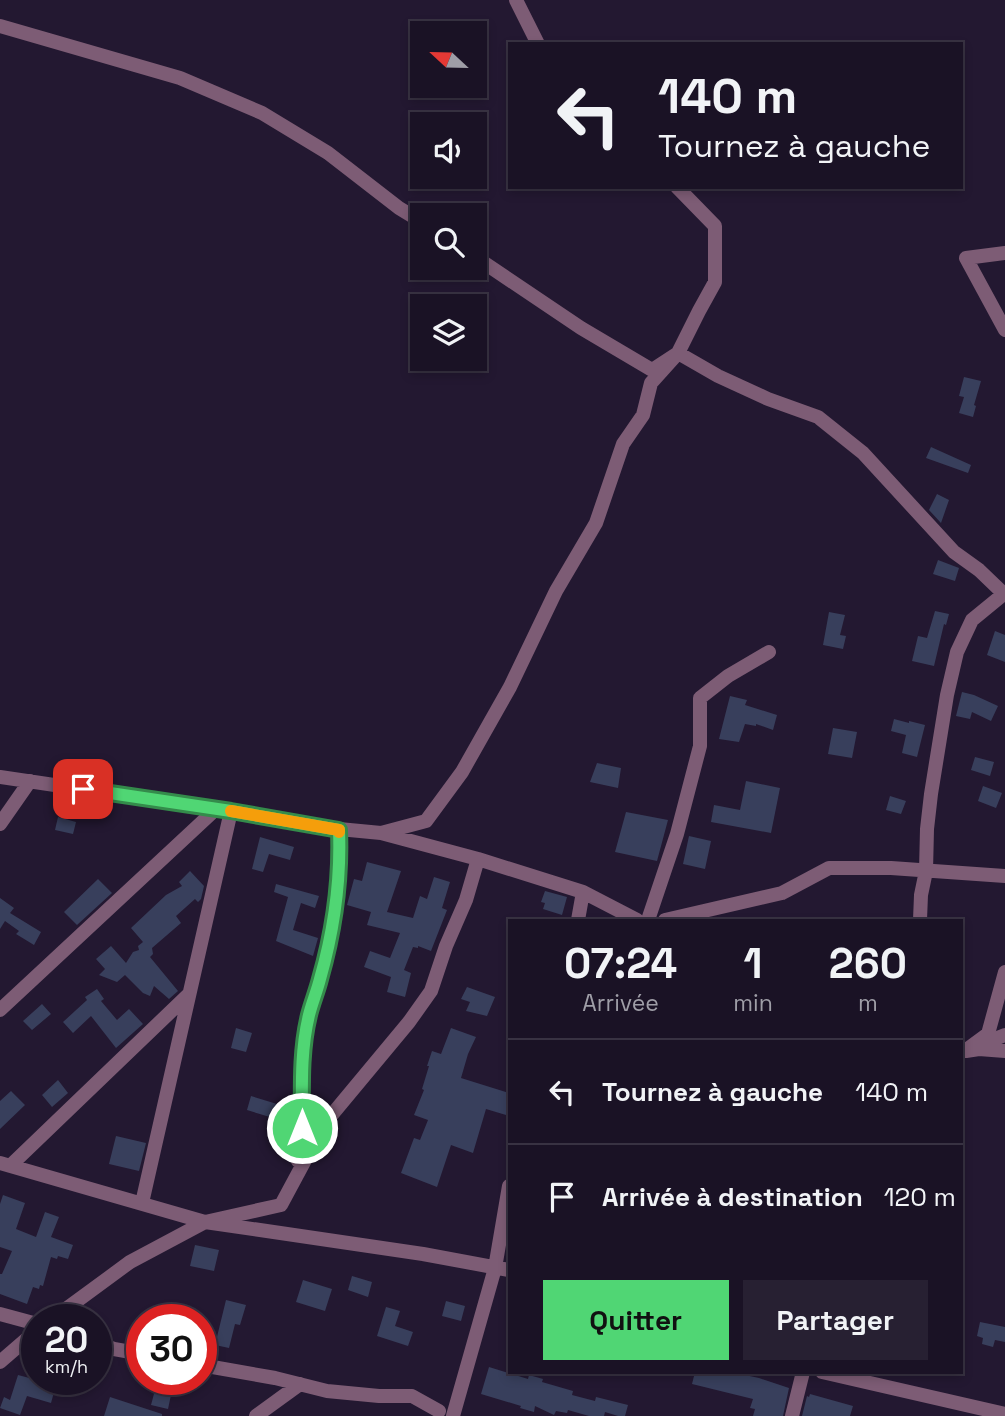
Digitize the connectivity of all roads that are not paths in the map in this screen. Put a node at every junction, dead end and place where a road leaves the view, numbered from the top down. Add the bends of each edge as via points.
1 (516, 0) edge
2 (0, 26) edge
3 (537, 42) edge
4 (679, 189) edge
5 (410, 215) edge
6 (1005, 253) edge
7 (487, 265) edge
8 (1005, 330) edge
9 (678, 353) junction
10 (1005, 594) edge
11 (769, 652) dead end
12 (0, 777) edge
13 (30, 782) junction
14 (224, 810) junction
15 (0, 824) edge
16 (339, 830) junction
17 (381, 833) junction
18 (478, 859) junction
19 (926, 871) junction
20 (1005, 876) edge
21 (583, 892) junction
22 (578, 919) edge
23 (636, 919) edge
24 (648, 919) edge
25 (669, 919) edge
26 (920, 919) edge
27 (1005, 972) edge
28 (190, 994) junction
29 (0, 1010) edge
30 (1005, 1035) edge
31 (963, 1050) edge
32 (1005, 1051) edge
33 (5, 1164) edge
34 (508, 1198) edge
35 (142, 1203) junction
36 (281, 1205) junction
37 (205, 1222) junction
38 (502, 1269) edge
39 (73, 1304) edge
40 (0, 1314) edge
41 (21, 1320) edge
42 (21, 1344) edge
43 (0, 1362) edge
44 (217, 1369) edge
45 (802, 1374) edge
46 (831, 1374) edge
47 (300, 1384) junction
48 (1005, 1414) edge
49 (442, 1415) edge
50 (256, 1416) edge
51 (792, 1416) edge

1 - 3 street
2 - 5 street via 180,78 262,113 328,153
4 - 9 street via 715,226 715,282
6 - 8 street via 966,258
7 - 9 street via 652,370
9 - 10 street via 718,376 818,417 863,453 954,552
9 - 17 street via 651,383 643,415 623,444 596,523 463,772 426,821
10 - 19 street via 972,620 957,652 930,794
11 - 24 street via 700,698 700,746
12 - 13 street
13 - 14 street
13 - 15 street
14 - 16 street
14 - 28 street
14 - 29 street
16 - 17 street
16 - 36 street via 337,901 302,1057 302,1151
17 - 18 street
18 - 21 street
18 - 36 street via 431,991 325,1123
19 - 20 street
19 - 25 street via 829,868 782,893
19 - 26 street
21 - 22 street
21 - 23 street
27 - 31 street via 988,1034
28 - 33 street
28 - 35 street
30 - 31 street
31 - 32 street
33 - 35 street
34 - 38 street
35 - 37 street
36 - 37 street
37 - 38 street
37 - 39 street via 130,1262
38 - 49 street
40 - 41 street
42 - 43 street
44 - 47 street
45 - 51 street
46 - 48 street
47 - 49 street via 327,1391 412,1396
47 - 50 street

